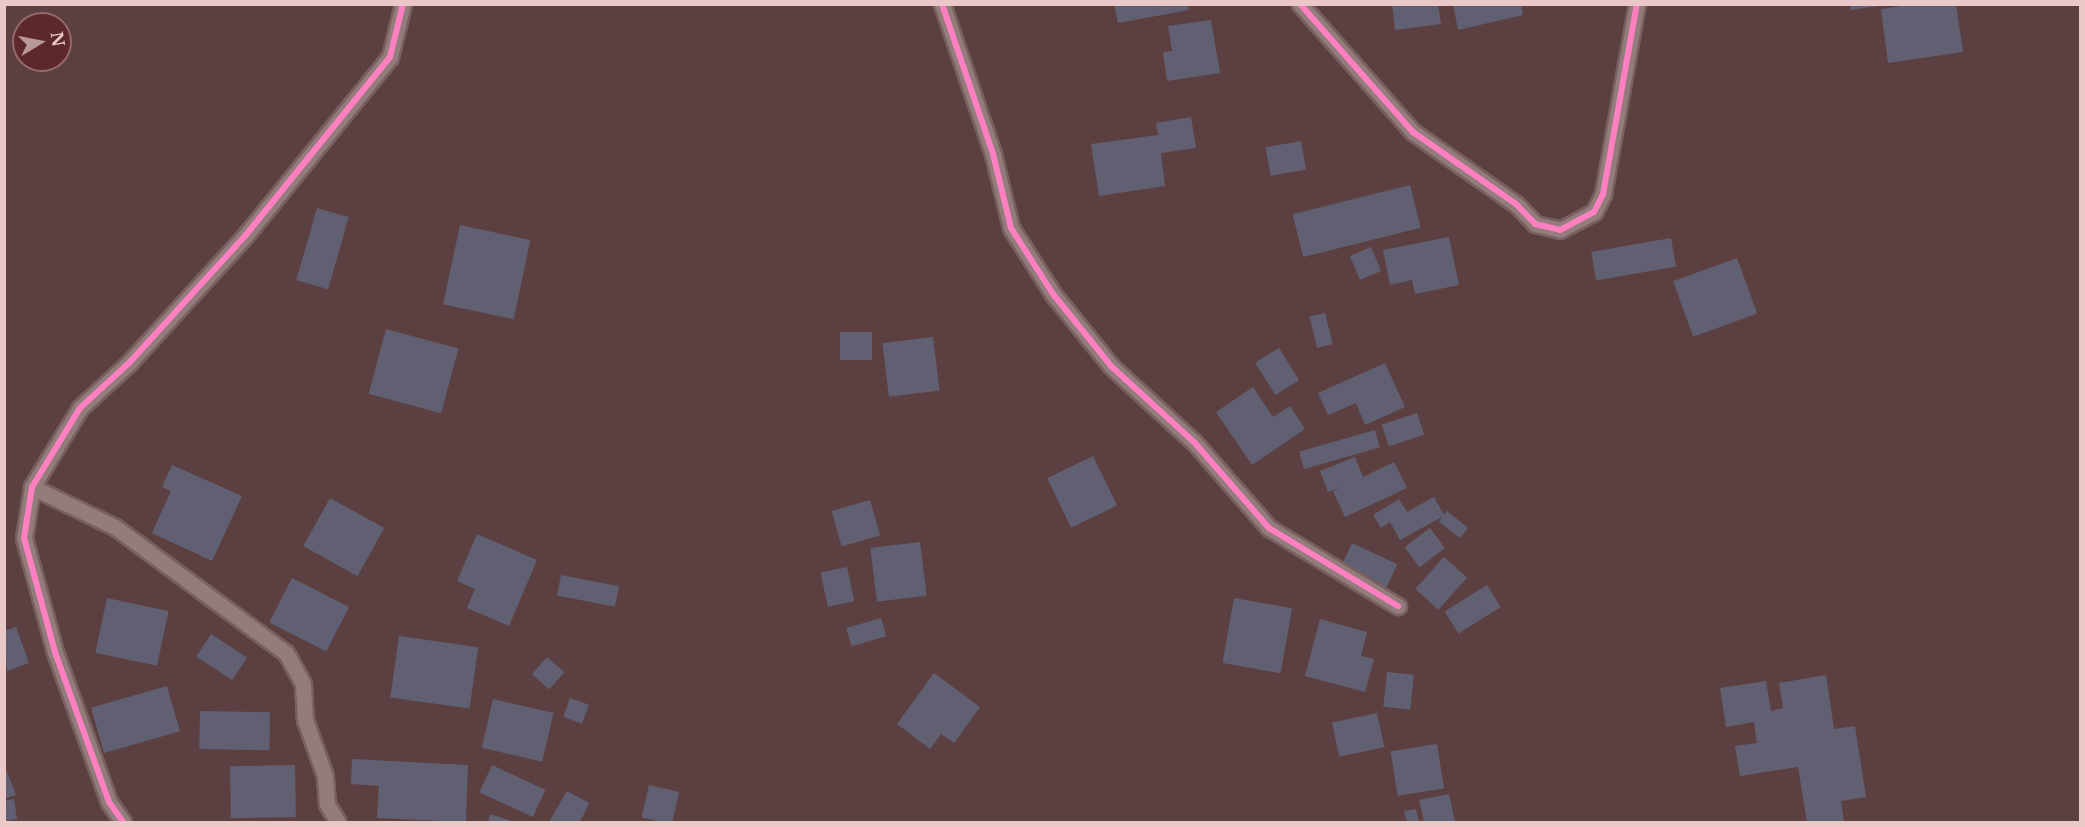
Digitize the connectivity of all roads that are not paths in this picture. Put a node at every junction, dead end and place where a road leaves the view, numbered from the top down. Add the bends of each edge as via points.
1 (403, 4) edge
2 (942, 4) edge
3 (1300, 4) edge
4 (1637, 4) edge
5 (32, 487) junction
6 (1398, 606) dead end
7 (123, 822) edge
8 (338, 822) edge

1 - 5 street via 390,57 245,236 129,363 80,408
2 - 6 street via 993,154 1011,228 1053,294 1112,366 1194,442 1269,528
3 - 4 street via 1413,132 1516,204 1535,224 1560,230 1594,212 1604,195
5 - 7 street via 24,538 55,652 109,802
5 - 8 street via 115,527 286,653 303,684 305,720 325,776 327,804

